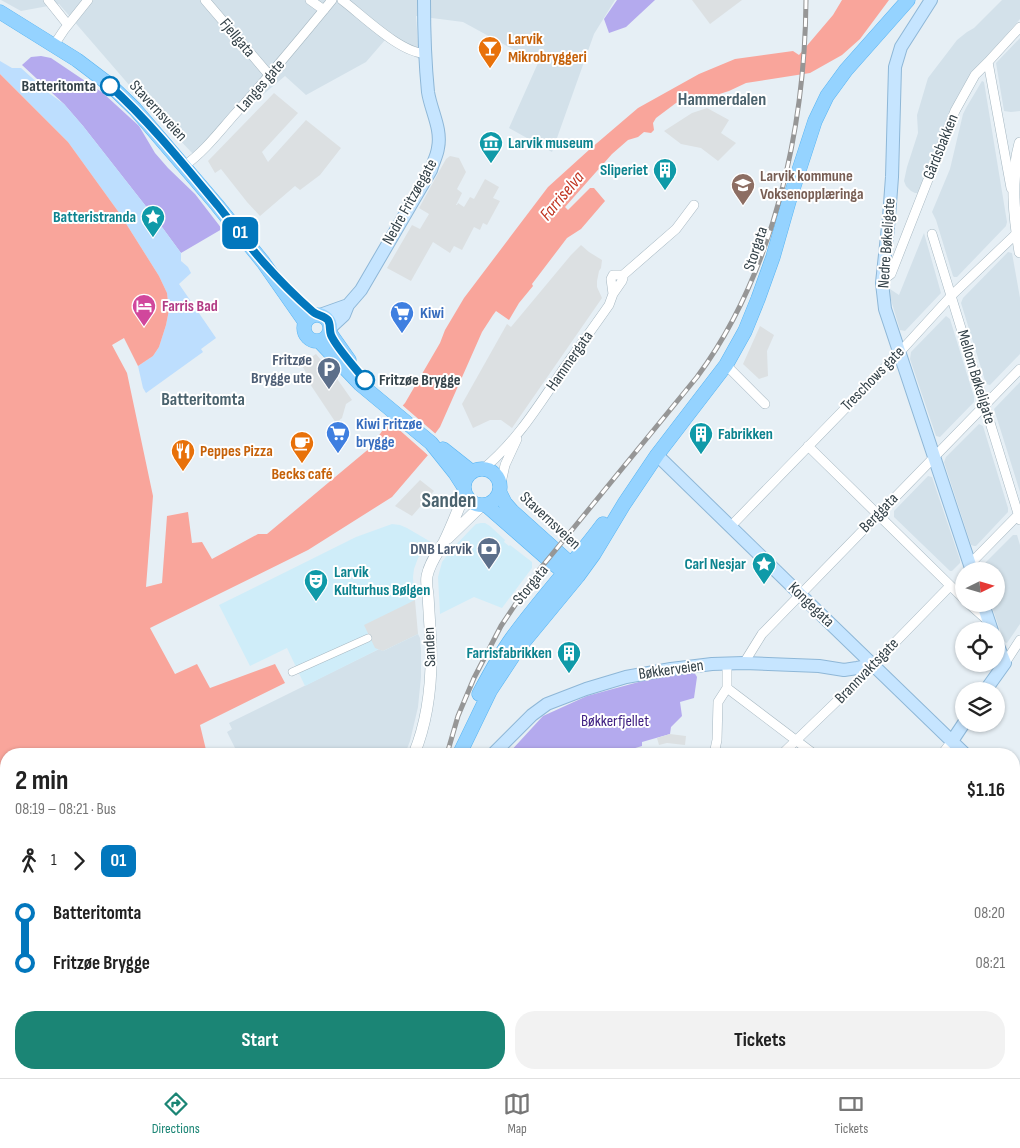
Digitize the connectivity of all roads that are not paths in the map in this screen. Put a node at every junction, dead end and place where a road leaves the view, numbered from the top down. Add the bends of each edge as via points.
1 (48, 0) edge
2 (88, 0) edge
3 (205, 0) edge
4 (310, 0) edge
5 (332, 0) edge
6 (342, 0) edge
7 (424, 0) edge
8 (908, 0) edge
9 (931, 0) edge
10 (324, 10) junction
11 (0, 12) edge
12 (68, 25) junction
13 (1020, 27) edge
14 (54, 45) junction
15 (426, 53) junction
16 (988, 62) junction
17 (270, 76) junction
18 (1020, 143) edge
19 (184, 166) junction
20 (1014, 204) junction
21 (694, 205) dead end
22 (1017, 232) junction
23 (932, 234) dead end
24 (1020, 252) edge
25 (883, 277) junction
26 (951, 296) junction
27 (348, 306) junction
28 (314, 317) junction
29 (326, 334) junction
30 (899, 353) junction
31 (726, 365) junction
32 (1020, 368) edge
33 (765, 404) dead end
34 (984, 405) junction
35 (523, 427) junction
36 (431, 443) junction
37 (808, 446) junction
38 (658, 455) junction
39 (933, 457) junction
40 (478, 470) junction
41 (500, 488) junction
42 (464, 490) junction
43 (483, 506) junction
44 (878, 514) junction
45 (1019, 518) edge
46 (730, 526) junction
47 (443, 543) junction
48 (969, 562) edge
49 (977, 562) edge
50 (571, 571) junction
51 (950, 586) junction
52 (955, 591) edge
53 (800, 594) junction
54 (977, 612) edge
55 (986, 622) edge
56 (368, 638) dead end
57 (1020, 640) edge
58 (744, 663) junction
59 (1005, 663) edge
60 (726, 664) junction
61 (873, 665) junction
62 (292, 672) dead end
63 (728, 688) junction
64 (958, 732) edge
65 (797, 741) junction
66 (952, 741) junction
67 (416, 748) edge
68 (462, 748) edge
69 (499, 748) edge
70 (715, 748) edge
71 (789, 748) edge
72 (806, 748) edge
73 (947, 748) edge
74 (959, 748) edge

1 - 12 street
2 - 12 street
3 - 17 street, Fjellgata
4 - 10 street
5 - 10 street, Langes gate
6 - 15 street via 394,40 412,51
7 - 15 main road, Nedre Fritzøegate
8 - 31 main road, Storgata via 827,96 815,121 758,299
9 - 25 main road, Nedre Bøkeligate via 901,47 895,66 892,176
10 - 17 street, Langes gate
11 - 14 main road, Stavernsveien
12 - 14 street
13 - 16 street, Gårdsbakken
14 - 19 main road, Stavernsveien via 92,71 123,98
15 - 27 main road, Nedre Fritzøegate via 428,94 439,137 437,154 373,270
16 - 20 street
16 - 25 street, Gårdsbakken via 974,76 955,111 890,274
17 - 19 street, Langes gate via 211,142
18 - 20 street via 1014,176
19 - 28 main road, Stavernsveien via 263,262
20 - 22 street
21 - 35 street, Hammergata via 676,229 622,276 609,305
22 - 24 street
22 - 26 street, Treschows gate
23 - 26 street, Mellom Bøkeligate
25 - 30 main road, Nedre Bøkeligate via 885,309
26 - 30 street, Treschows gate
26 - 34 street, Mellom Bøkeligate
27 - 28 main road
27 - 29 main road, Nedre Fritzøegate
28 - 29 main road via 328,320
28 - 29 main road via 304,327 306,336 310,340
29 - 36 main road via 332,354 360,384
30 - 37 street, Treschows gate
30 - 39 main road, Nedre Bøkeligate
31 - 33 street
31 - 38 main road, Storgata
32 - 34 street, Berggata
34 - 39 street, Berggata
34 - 45 street, Mellom Bøkeligate
35 - 40 street, Hammergata via 496,458
35 - 41 street, Hammergata via 505,465
36 - 40 main road
36 - 42 main road
37 - 44 street
37 - 46 street, Treschows gate
38 - 46 main road, Kongegata
38 - 50 main road, Storgata via 641,471
39 - 44 street, Berggata
39 - 48 main road, Nedre Bøkeligate
40 - 41 main road via 493,472 498,477
40 - 42 main road via 465,481
41 - 43 main road via 496,500
41 - 50 main road, Stavernsveien via 505,503
42 - 43 main road via 467,498
42 - 47 street, Sanden
43 - 47 street, Sanden
43 - 50 main road, Stavernsveien
44 - 51 street
44 - 53 street, Berggata
45 - 49 street
46 - 53 main road, Kongegata
47 - 67 street, Sanden via 431,562 427,579 431,672
50 - 68 main road, Storgata via 490,691
51 - 52 street
51 - 61 street, Brannvaktsgate
53 - 58 street, Berggata via 762,634
53 - 61 main road, Kongegata
54 - 55 street
56 - 62 street
57 - 59 street
58 - 60 main road, Bøkkerveien
58 - 61 main road, Bøkkerveien via 844,670
60 - 63 street
60 - 69 main road, Bøkkerveien via 671,668 626,677 564,697 532,715
61 - 65 street, Brannvaktsgate
61 - 66 main road, Kongegata
63 - 65 street
63 - 70 street via 718,702
64 - 66 main road
65 - 71 street, Brannvaktsgate
65 - 72 street
66 - 73 street
66 - 74 main road, Kongegata

